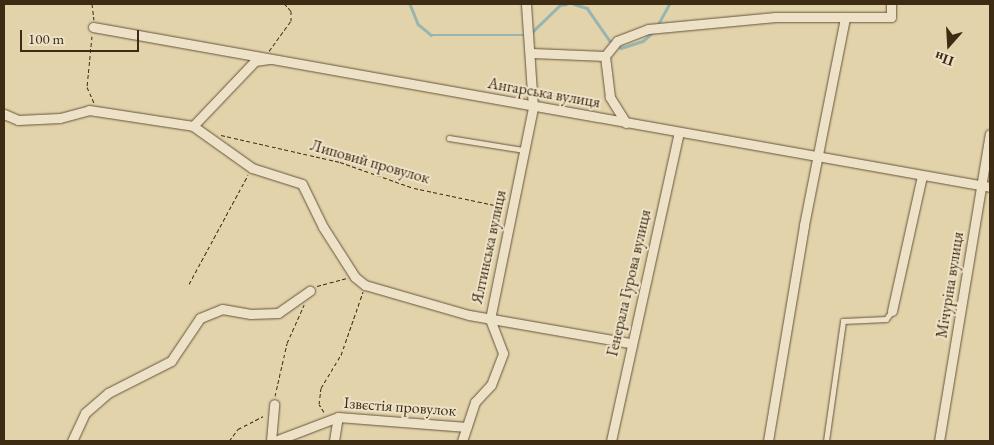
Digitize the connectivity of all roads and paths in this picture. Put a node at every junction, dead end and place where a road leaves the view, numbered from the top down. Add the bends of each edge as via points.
1 (92, 4) edge
2 (285, 4) edge
3 (526, 4) edge
4 (891, 4) edge
5 (845, 17) junction
6 (93, 27) junction
7 (532, 52) junction
8 (608, 53) junction
9 (277, 57) junction
10 (533, 107) junction
11 (98, 111) junction
12 (4, 114) edge
13 (626, 123) junction
14 (193, 126) junction
15 (679, 132) junction
16 (220, 134) dead end
17 (990, 134) edge
18 (449, 138) dead end
19 (524, 150) junction
20 (818, 156) junction
21 (252, 168) junction
22 (922, 176) junction
23 (986, 187) edge
24 (512, 209) junction
25 (355, 277) junction
26 (189, 284) dead end
27 (365, 285) junction
28 (310, 292) junction
29 (892, 311) joint
30 (490, 319) junction
31 (630, 343) junction
32 (274, 404) junction
33 (338, 416) junction
34 (328, 419) junction
35 (467, 427) junction
36 (72, 441) edge
37 (229, 441) edge
38 (271, 441) edge
39 (275, 441) edge
40 (334, 441) edge
41 (462, 441) edge
42 (611, 441) edge
43 (768, 441) edge
44 (826, 441) edge
45 (939, 441) edge

1 - 6 path via 95,11
2 - 9 path via 291,11 290,21 268,50
3 - 7 street, Ялтинська вулиця
4 - 5 street via 891,17
5 - 8 street via 776,17 648,29 617,41
5 - 20 street
6 - 9 street, Ангарська вулиця
6 - 11 path via 87,87
7 - 8 street
7 - 10 street, Ялтинська вулиця
8 - 13 street via 610,97
9 - 10 street, Ангарська вулиця via 307,66
9 - 14 street via 255,61
10 - 13 street, Ангарська вулиця
10 - 19 street, Ялтинська вулиця
11 - 12 street via 18,120
11 - 14 street
13 - 15 street, Ангарська вулиця
14 - 21 street
15 - 20 street, Ангарська вулиця
15 - 31 street, Генерала Гурова вулиця
16 - 24 path, Липовий провулок via 340,162 414,188
17 - 23 street, Мічуріна вулиця
18 - 19 lane
19 - 24 street, Ялтинська вулиця
20 - 22 street, Ангарська вулиця
20 - 43 street
21 - 25 street via 302,184 323,227
21 - 26 path
22 - 23 street, Ангарська вулиця
22 - 29 street
23 - 45 street, Мічуріна вулиця
24 - 30 street, Ялтинська вулиця
25 - 27 street
25 - 28 path via 321,282
27 - 30 street
27 - 34 path via 342,355 321,388 319,404
28 - 32 path via 287,343
28 - 36 street via 278,313 250,314 222,308 200,318 171,361 108,393 85,413
29 - 44 lane via 886,319 843,321
30 - 31 street
30 - 35 street, Ялтинська вулиця via 503,353 491,385 475,402
31 - 42 street, Генерала Гурова вулиця
32 - 37 path via 266,415 238,429
32 - 38 street
33 - 34 street, Ізвєстія провулок
33 - 35 street, Ізвєстія провулок
33 - 40 street
34 - 39 street, Ізвєстія провулок
35 - 41 street, Ялтинська вулиця

